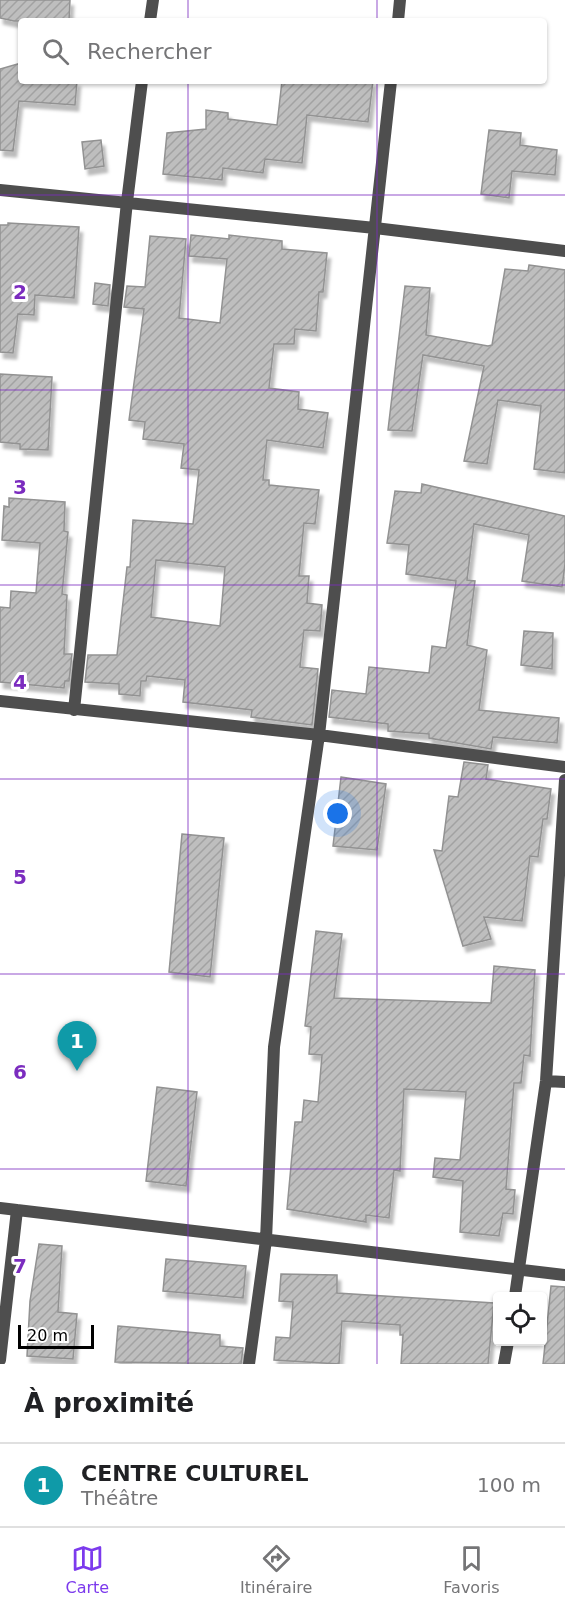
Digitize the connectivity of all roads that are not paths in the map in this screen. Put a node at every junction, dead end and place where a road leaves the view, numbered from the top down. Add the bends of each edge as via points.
1 (153, 0) edge
2 (400, 0) edge
3 (150, 18) edge
4 (398, 18) edge
5 (142, 84) edge
6 (392, 84) edge
7 (0, 190) edge
8 (127, 202) junction
9 (375, 228) junction
10 (565, 251) edge
11 (0, 701) edge
12 (74, 710) junction
13 (319, 735) junction
14 (565, 767) edge
15 (565, 780) edge
16 (546, 1081) junction
17 (565, 1082) edge
18 (0, 1208) edge
19 (17, 1210) junction
20 (266, 1240) junction
21 (519, 1268) junction
22 (565, 1275) edge
23 (516, 1292) edge
24 (507, 1346) edge
25 (0, 1360) edge
26 (249, 1364) edge
27 (504, 1364) edge

1 - 3 street
2 - 4 street
5 - 8 street
6 - 9 street
7 - 8 street
8 - 9 street
8 - 12 street
9 - 10 street
9 - 13 street
11 - 12 street
12 - 13 street
13 - 14 street
13 - 20 street via 274,1047
15 - 16 street
16 - 17 street
16 - 21 street
18 - 19 street
19 - 20 street
19 - 25 street
20 - 21 street
20 - 26 street
21 - 22 street
21 - 23 street
24 - 27 street

